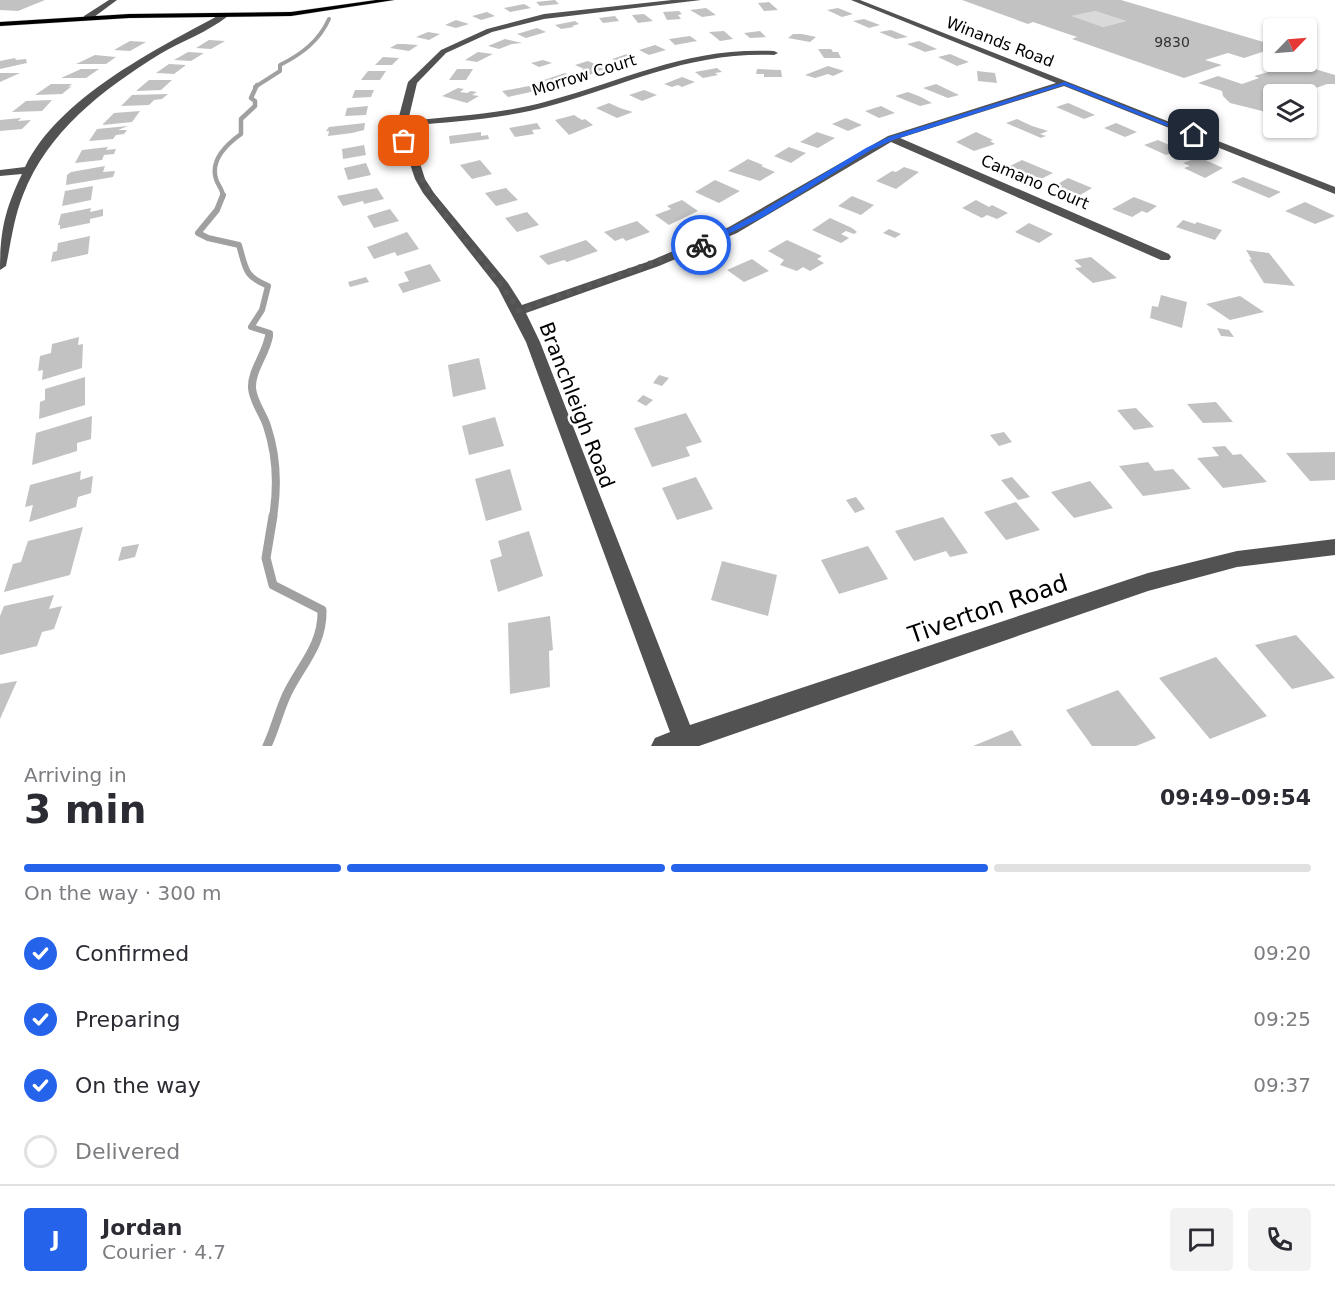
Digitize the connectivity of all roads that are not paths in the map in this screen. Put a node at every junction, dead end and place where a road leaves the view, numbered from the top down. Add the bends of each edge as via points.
1 (114, 0) edge
2 (391, 0) edge
3 (698, 0) edge
4 (854, 0) edge
5 (224, 16) junction
6 (87, 18) junction
7 (0, 24) edge
8 (774, 53) dead end
9 (1065, 83) junction
10 (402, 124) junction
11 (891, 138) junction
12 (30, 170) junction
13 (0, 173) edge
14 (1335, 191) edge
15 (1165, 257) dead end
16 (0, 266) edge
17 (519, 311) junction
18 (1335, 547) edge
19 (686, 742) edge
20 (663, 746) edge

1 - 6 street
2 - 5 main road via 313,13
3 - 10 street, Branchleigh Road via 558,14 475,35 442,51 419,72 405,101
4 - 9 street, Winands Road
5 - 6 main road
5 - 12 street via 157,52 106,86 60,129
6 - 7 main road
8 - 10 street, Morrow Court via 704,55 545,105
9 - 11 street
9 - 14 street, Winands Road
10 - 17 street, Branchleigh Road via 404,141 422,182
11 - 15 street, Camano Court
11 - 17 street via 760,216 703,244
12 - 13 street
12 - 16 street via 18,194
17 - 19 street, Branchleigh Road
18 - 19 street, Tiverton Road via 1237,559 1148,582
19 - 20 street, Tiverton Road

